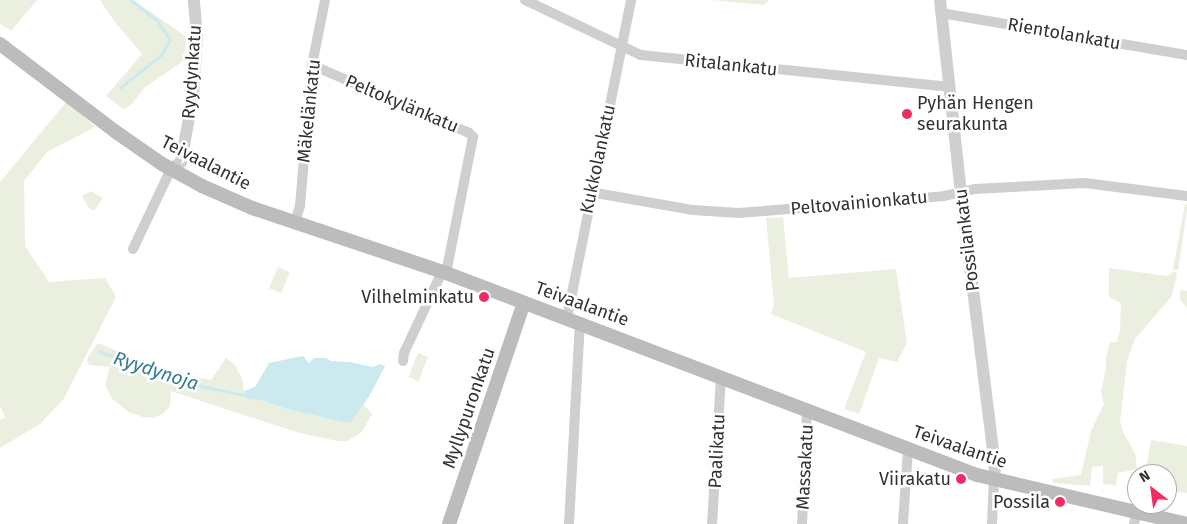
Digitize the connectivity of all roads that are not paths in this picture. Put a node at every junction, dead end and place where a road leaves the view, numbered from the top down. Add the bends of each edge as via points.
1 (194, 0) edge
2 (325, 0) edge
3 (525, 0) edge
4 (631, 0) edge
5 (941, 6) edge
6 (621, 44) junction
7 (1, 46) edge
8 (1187, 55) edge
9 (312, 65) junction
10 (950, 87) junction
11 (171, 169) junction
12 (590, 192) junction
13 (961, 193) junction
14 (1187, 196) edge
15 (296, 222) junction
16 (133, 249) dead end
17 (444, 272) junction
18 (524, 303) junction
19 (567, 318) junction
20 (580, 323) junction
21 (403, 361) dead end
22 (721, 378) junction
23 (807, 411) junction
24 (908, 450) junction
25 (994, 480) junction
26 (1135, 518) edge
27 (450, 524) edge
28 (569, 524) edge
29 (712, 524) edge
30 (802, 524) edge
31 (903, 524) edge
32 (992, 524) edge
33 (1187, 524) edge

1 - 11 street, Ryydynkatu via 197,36 192,106 181,162
2 - 9 street, Mäkelänkatu
3 - 6 street, Ritalankatu
4 - 6 street, Kukkolankatu
5 - 8 street, Rientolankatu
5 - 10 street, Possilankatu
6 - 10 street, Ritalankatu via 641,55
6 - 12 street, Kukkolankatu
7 - 11 main road, Teivaalantie
9 - 15 street, Mäkelänkatu
9 - 17 street, Peltokylänkatu via 473,137
10 - 13 street, Possilankatu
11 - 15 main road, Teivaalantie via 252,208
11 - 16 street
12 - 13 street, Peltovainionkatu via 693,210 739,213
12 - 19 street, Kukkolankatu
13 - 14 street, Peltovainionkatu via 975,189 1085,183
13 - 25 street, Possilankatu via 995,465
15 - 17 main road, Teivaalantie
17 - 18 main road, Teivaalantie
17 - 21 street
18 - 19 main road, Teivaalantie
18 - 27 main road, Myllypuronkatu
19 - 20 main road, Teivaalantie
20 - 22 main road, Teivaalantie
20 - 28 street
22 - 23 main road, Teivaalantie
22 - 29 street, Paalikatu
23 - 24 main road, Teivaalantie
23 - 30 street, Massakatu
24 - 25 main road, Teivaalantie
24 - 31 street
25 - 26 main road, Teivaalantie
25 - 32 street
26 - 33 main road, Teivaalantie

